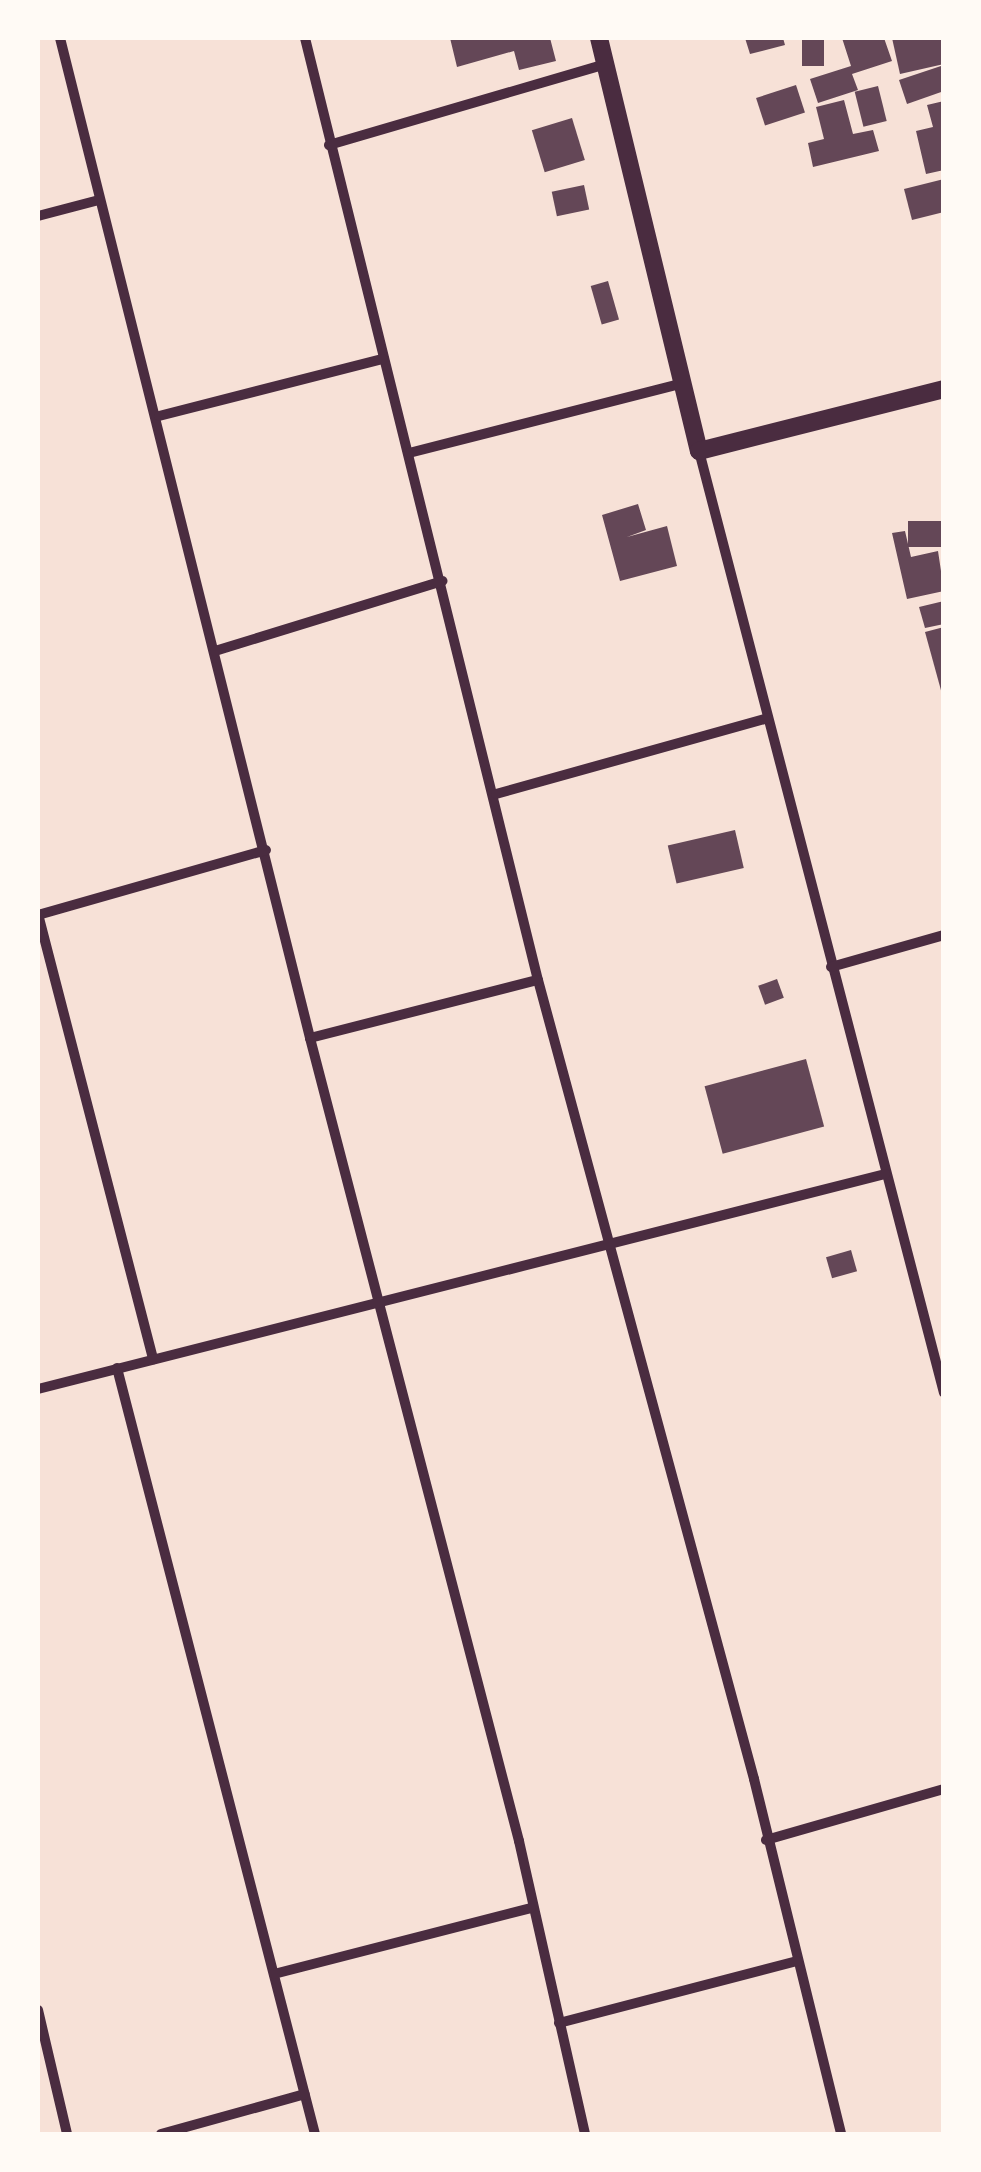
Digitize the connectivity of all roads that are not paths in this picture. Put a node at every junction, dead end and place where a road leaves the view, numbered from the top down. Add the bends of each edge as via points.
1 (60, 38) edge
2 (305, 38) edge
3 (599, 38) edge
4 (606, 64) junction
5 (330, 145) junction
6 (99, 200) junction
7 (38, 216) edge
8 (384, 358) junction
9 (683, 383) junction
10 (944, 389) edge
11 (158, 416) junction
12 (699, 451) junction
13 (410, 454) junction
14 (442, 581) junction
15 (215, 651) junction
16 (768, 718) junction
17 (496, 794) junction
18 (266, 850) junction
19 (38, 914) edge
20 (944, 935) edge
21 (831, 967) junction
22 (538, 980) junction
23 (310, 1038) junction
24 (886, 1174) junction
25 (612, 1241) junction
26 (381, 1300) junction
27 (152, 1359) junction
28 (117, 1368) junction
29 (38, 1388) edge
30 (944, 1393) edge
31 (944, 1789) edge
32 (766, 1840) junction
33 (532, 1908) junction
34 (797, 1961) junction
35 (274, 1974) junction
36 (38, 2010) edge
37 (559, 2024) junction
38 (39, 2025) edge
39 (304, 2094) junction
40 (67, 2134) edge
41 (161, 2134) edge
42 (315, 2134) edge
43 (586, 2134) edge
44 (841, 2134) edge

1 - 6 street
2 - 5 street
3 - 4 street
4 - 5 street
4 - 9 street
5 - 8 street
6 - 7 street
6 - 11 street
8 - 11 street
8 - 13 street
9 - 12 street
9 - 13 street
10 - 12 street
11 - 15 street
12 - 16 street
13 - 14 street
14 - 15 street
14 - 17 street
15 - 18 street
16 - 17 street
16 - 21 street
17 - 22 street
18 - 19 street
18 - 23 street
19 - 27 street
20 - 21 street
21 - 24 street
22 - 23 street
22 - 25 street
23 - 26 street
24 - 25 street
24 - 30 street
25 - 26 street
25 - 32 street
26 - 27 street
26 - 33 street
27 - 28 street
28 - 29 street
28 - 35 street
31 - 32 street
32 - 34 street
33 - 35 street
33 - 37 street
34 - 37 street
34 - 44 street
35 - 39 street
36 - 38 street
37 - 43 street
38 - 40 street
39 - 41 street
39 - 42 street

